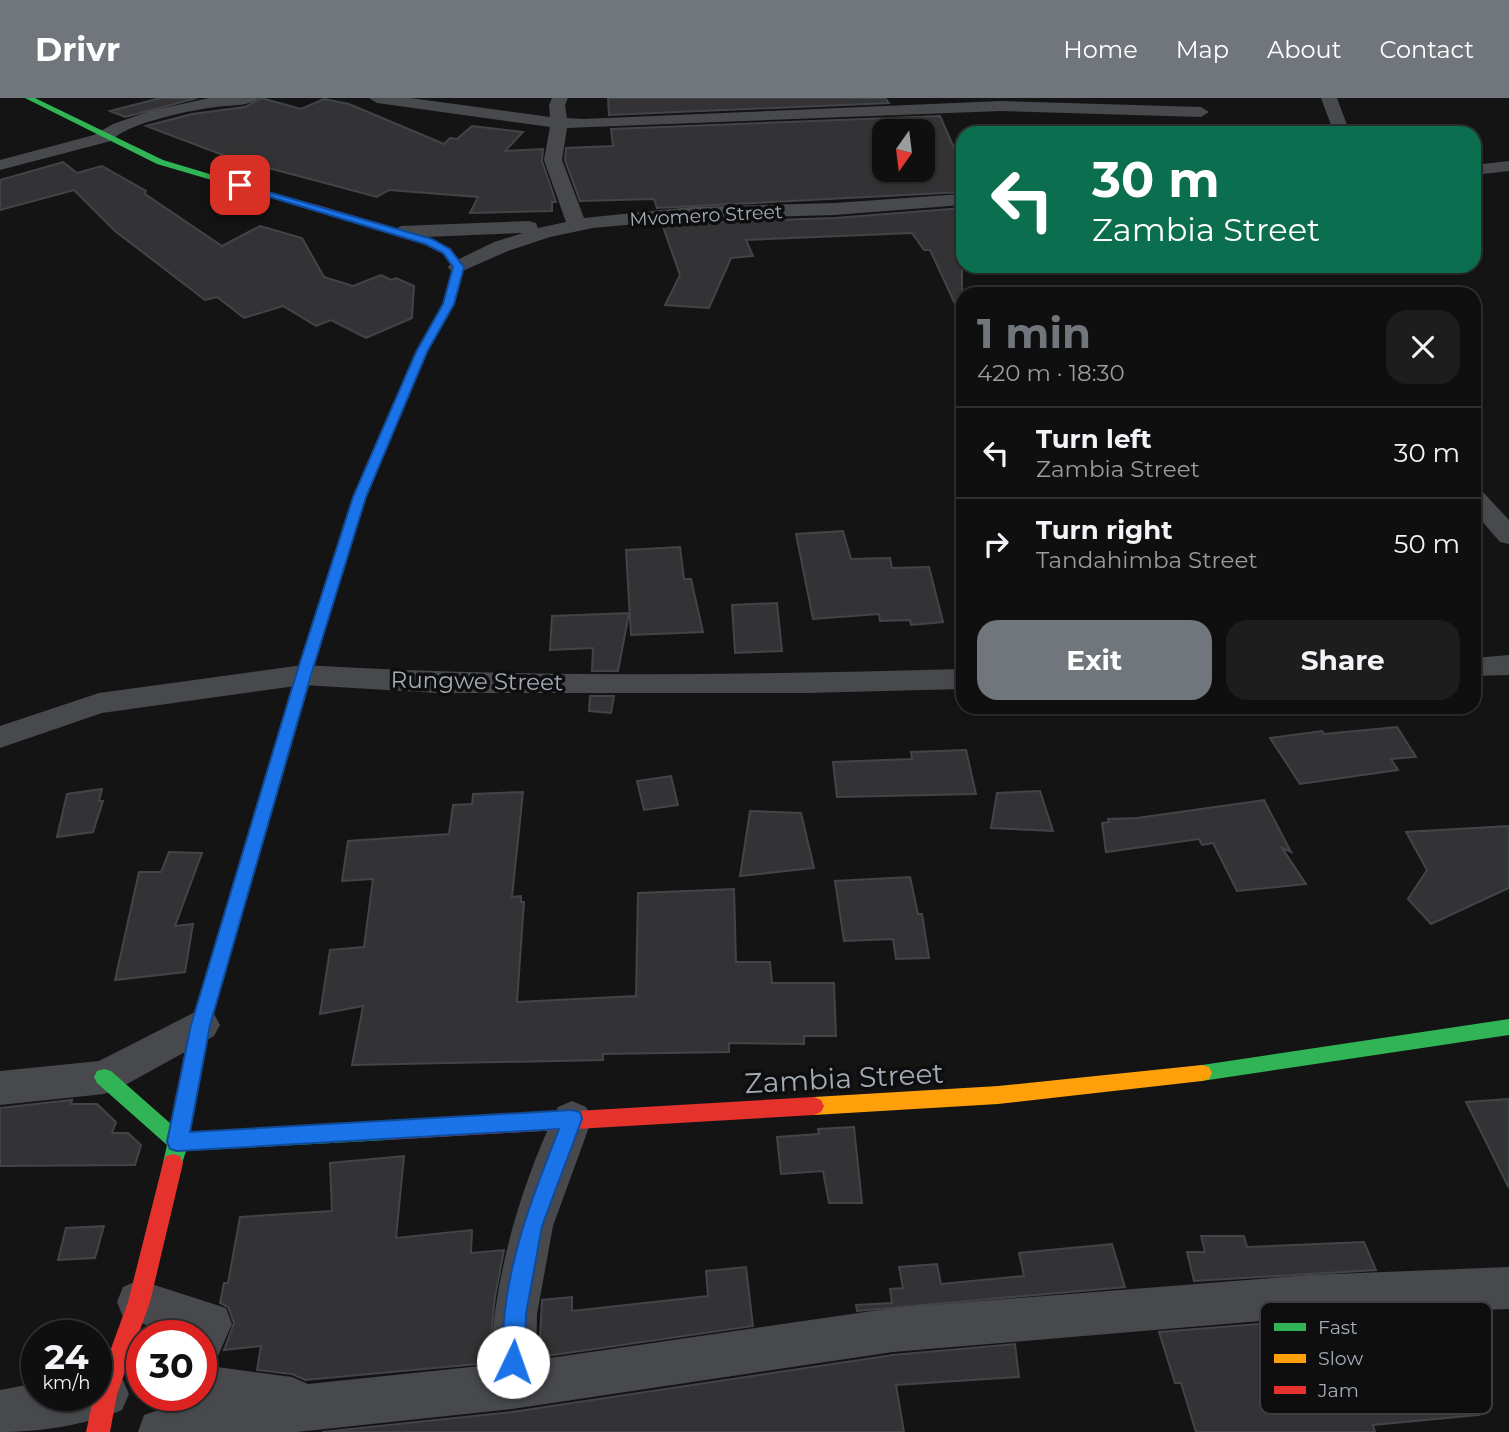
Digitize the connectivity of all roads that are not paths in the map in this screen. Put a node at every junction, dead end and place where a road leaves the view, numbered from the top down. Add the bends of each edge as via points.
1 (29, 98) edge
2 (250, 98) edge
3 (377, 98) edge
4 (561, 98) edge
5 (1329, 98) edge
6 (174, 105) edge
7 (1202, 105) edge
8 (559, 123) junction
9 (1199, 126) edge
10 (1339, 126) edge
11 (104, 137) junction
12 (0, 165) edge
13 (1509, 166) edge
14 (1481, 169) edge
15 (956, 200) edge
16 (571, 226) junction
17 (401, 232) junction
18 (458, 267) junction
19 (1481, 504) edge
20 (1509, 536) edge
21 (1509, 665) edge
22 (1481, 667) edge
23 (303, 675) junction
24 (956, 679) edge
25 (0, 737) edge
26 (201, 1025) junction
27 (1509, 1027) edge
28 (104, 1077) junction
29 (0, 1088) edge
30 (572, 1119) junction
31 (177, 1142) junction
32 (1509, 1288) edge
33 (139, 1302) junction
34 (197, 1320) edge
35 (512, 1386) junction
36 (217, 1391) edge
37 (326, 1404) junction
38 (0, 1413) edge
39 (102, 1413) edge
40 (161, 1432) edge

1 - 11 street
2 - 6 street
3 - 8 street
4 - 8 street
5 - 10 street
6 - 11 street
7 - 8 street via 1001,106
7 - 9 street
8 - 16 street via 553,160
11 - 12 street
11 - 17 street via 160,162
13 - 14 street
15 - 16 street, Mvomero Street via 730,211
16 - 17 street
16 - 18 street, Mvomero Street via 490,251
17 - 18 street via 446,251
18 - 23 street via 448,304 422,352 359,497
19 - 20 street
21 - 22 street
23 - 24 street, Rungwe Street via 437,683
23 - 25 street, Rungwe Street via 99,703
23 - 26 street
26 - 28 street
26 - 31 street
27 - 30 street, Zambia Street via 1183,1076 998,1096
28 - 29 street
28 - 31 street
30 - 31 street, Zambia Street
30 - 35 street via 532,1226 515,1314
31 - 33 street
32 - 35 street via 1309,1296 892,1330
33 - 34 street
33 - 39 street
35 - 37 street
36 - 37 street
37 - 40 street
38 - 39 street

